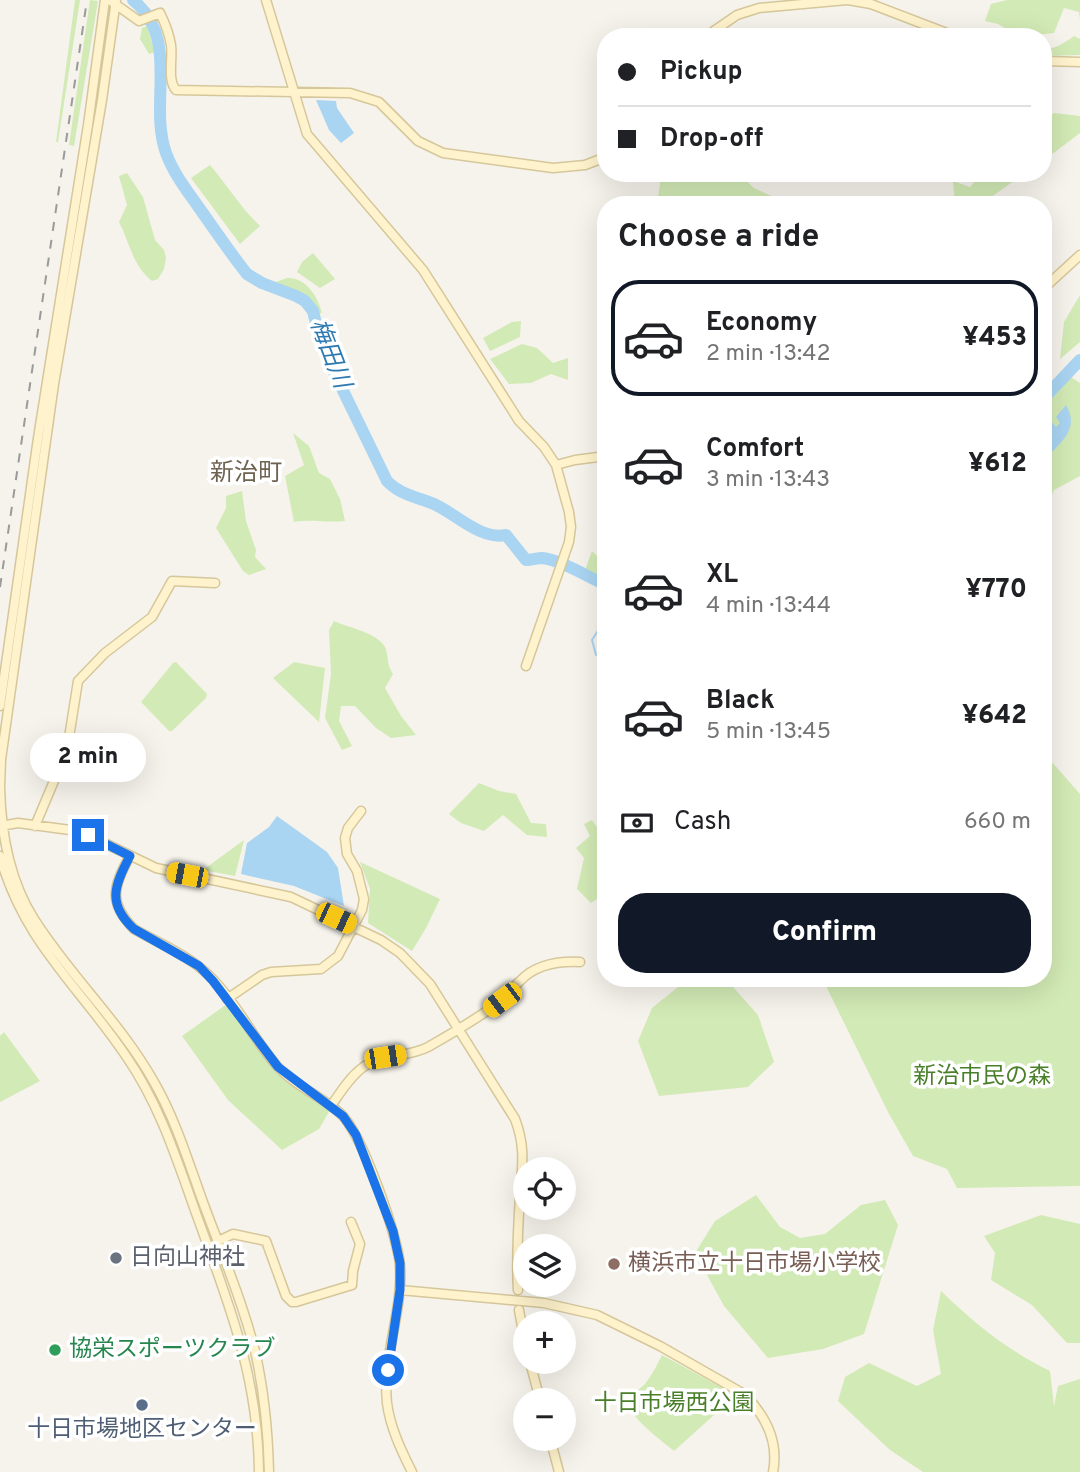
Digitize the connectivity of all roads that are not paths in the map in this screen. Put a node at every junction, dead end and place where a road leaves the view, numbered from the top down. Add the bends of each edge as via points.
1 (266, 0) edge
2 (848, 0) edge
3 (111, 1) edge
4 (718, 28) edge
5 (933, 28) edge
6 (1052, 61) edge
7 (1080, 62) edge
8 (296, 92) junction
9 (597, 160) edge
10 (1080, 254) edge
11 (1052, 280) edge
12 (597, 458) edge
13 (556, 465) junction
14 (215, 583) dead end
15 (526, 666) dead end
16 (0, 706) edge
17 (0, 786) edge
18 (361, 811) dead end
19 (35, 825) junction
20 (1, 826) edge
21 (0, 856) edge
22 (130, 856) junction
23 (354, 926) junction
24 (580, 962) dead end
25 (228, 999) junction
26 (458, 1028) junction
27 (331, 1106) junction
28 (206, 1210) junction
29 (197, 1214) junction
30 (351, 1222) dead end
31 (518, 1234) edge
32 (218, 1241) junction
33 (400, 1290) junction
34 (553, 1451) edge
35 (259, 1472) edge
36 (269, 1472) edge
37 (412, 1472) edge
38 (559, 1472) edge
39 (773, 1472) edge

1 - 8 street
2 - 4 street via 759,8
2 - 5 street
3 - 8 street via 136,20 160,13 168,30 176,90
3 - 16 street via 50,355
3 - 17 street via 102,100 54,384
6 - 7 street
8 - 9 street via 361,94 379,102 418,141 443,153 554,168
8 - 13 street via 307,135 423,270 519,421
10 - 11 street
12 - 13 street
13 - 15 street via 571,527
14 - 19 street via 172,581 152,617 105,653 78,681 67,750
17 - 20 street
18 - 23 street via 345,838 364,899
19 - 20 street
19 - 22 street via 88,835
20 - 28 street via 33,918 154,1081
21 - 29 street via 26,922 145,1086
22 - 23 street via 156,868 291,897
22 - 25 street via 115,894 125,921 199,966
23 - 25 street via 338,956 321,969 271,972
23 - 26 street via 381,940 418,970
24 - 26 street via 553,963 528,974 502,1000
25 - 27 street via 278,1067
26 - 27 street via 419,1051 366,1066
26 - 31 street via 522,1136
27 - 33 street via 356,1135 393,1231
28 - 29 street
28 - 32 street
29 - 35 street via 244,1354 256,1419
30 - 32 street via 360,1244 352,1285 296,1302 286,1296 266,1241 237,1234
32 - 36 street via 255,1352
33 - 37 street via 387,1400 396,1437
33 - 39 street via 555,1305 618,1325 744,1394 771,1434
34 - 38 street

